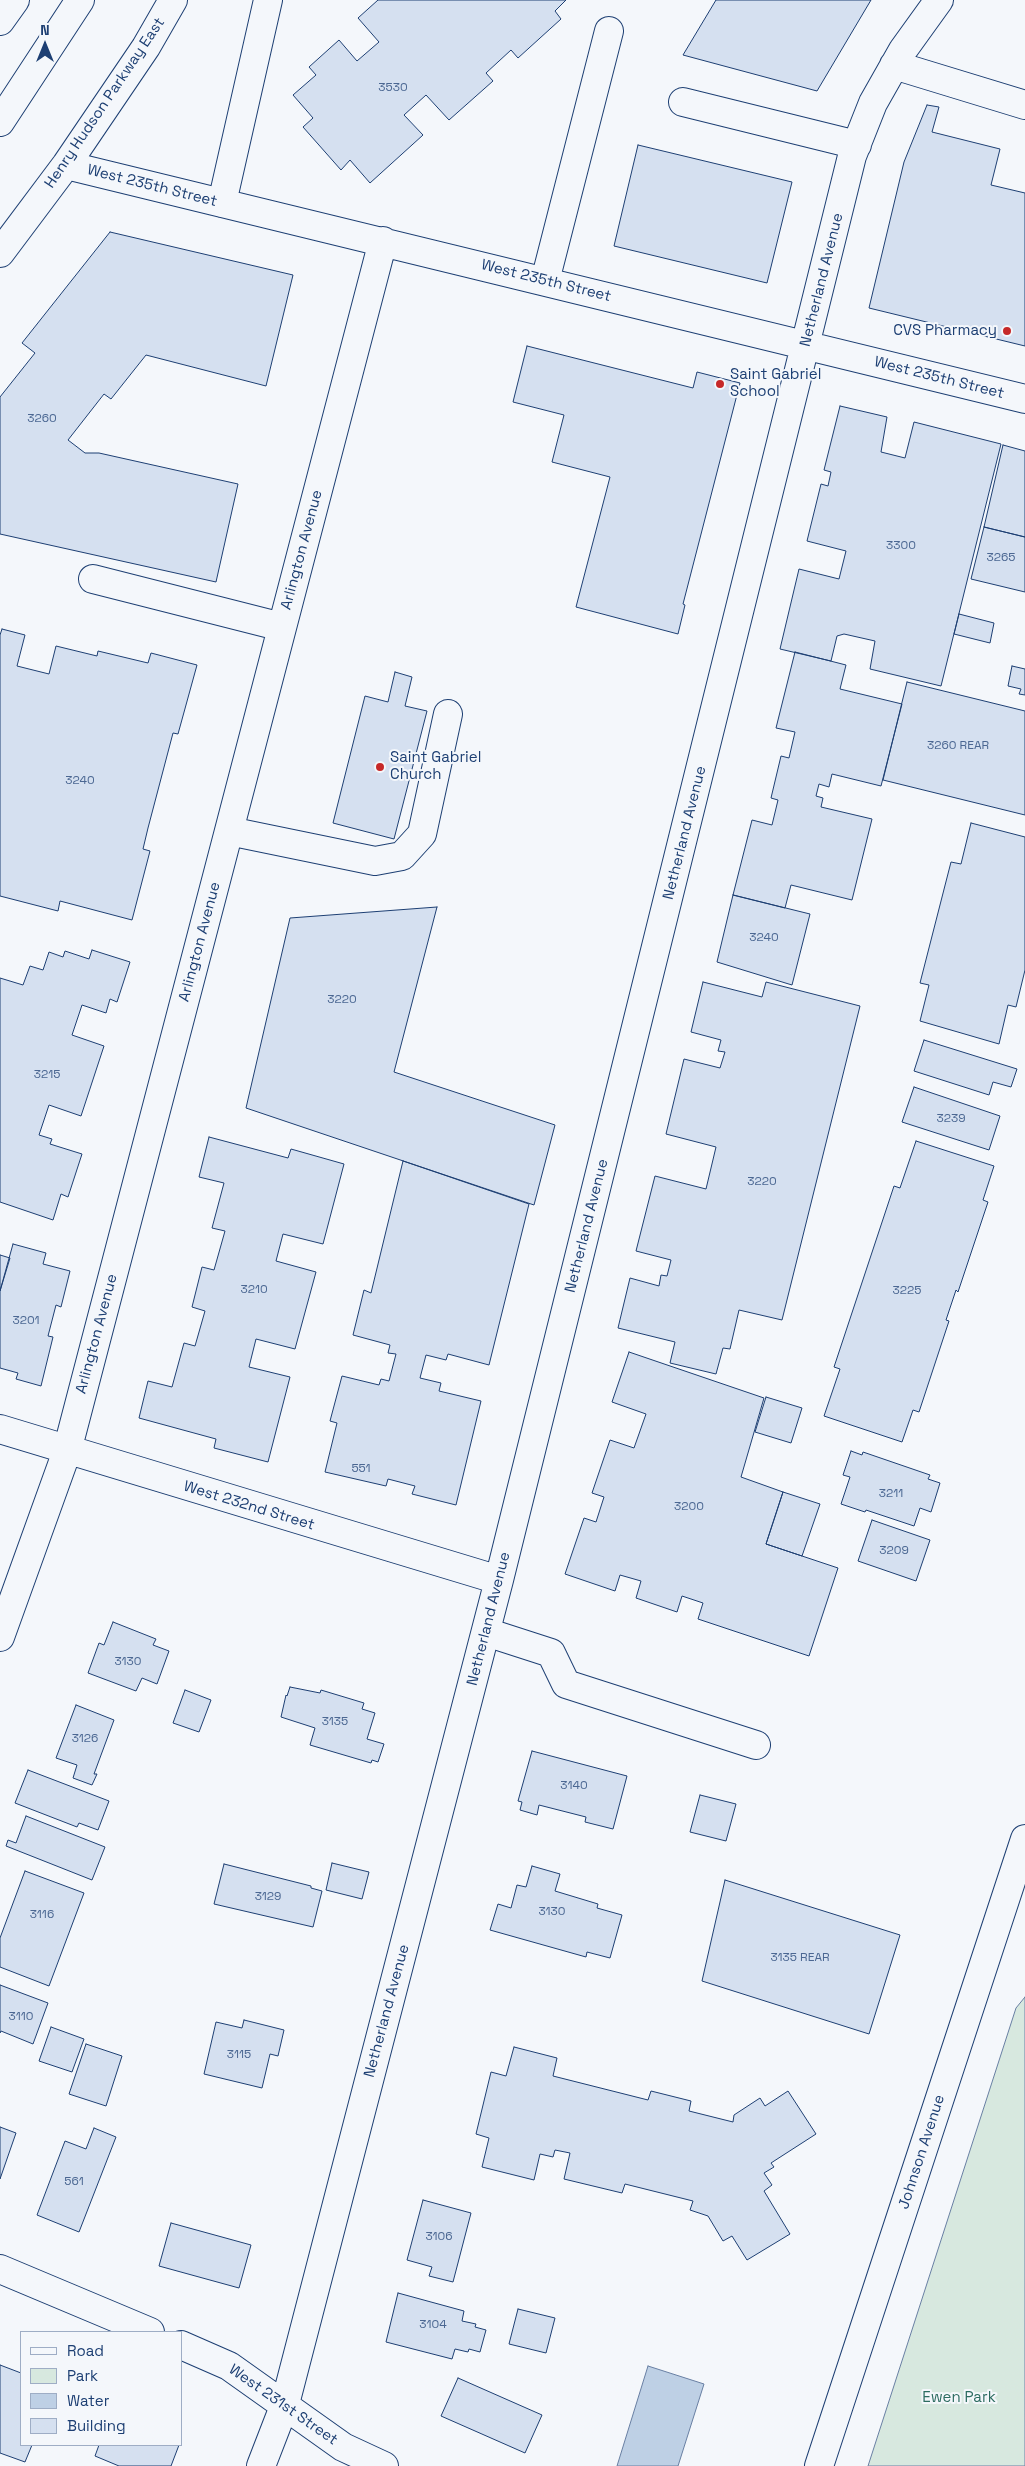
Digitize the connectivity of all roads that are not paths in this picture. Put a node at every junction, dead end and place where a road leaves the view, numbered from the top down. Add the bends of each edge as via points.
1 (80, 0) edge
2 (173, 0) edge
3 (268, 0) edge
4 (939, 0) edge
5 (609, 31) dead end
6 (894, 66) junction
7 (684, 102) dead end
8 (1025, 105) edge
9 (0, 122) edge
10 (857, 145) junction
11 (66, 165) junction
12 (222, 203) junction
13 (383, 241) junction
14 (0, 253) edge
15 (545, 281) junction
16 (806, 346) junction
17 (1025, 399) edge
18 (93, 579) dead end
19 (282, 627) junction
20 (448, 714) dead end
21 (229, 831) junction
22 (0, 1429) edge
23 (67, 1451) junction
24 (499, 1580) junction
25 (486, 1632) junction
26 (0, 1637) edge
27 (756, 1745) dead end
28 (1025, 1839) edge
29 (1025, 1899) edge
30 (998, 1921) junction
31 (0, 2269) edge
32 (148, 2331) edge
33 (182, 2345) edge
34 (285, 2404) junction
35 (261, 2466) edge
36 (384, 2466) edge
37 (819, 2466) edge

1 - 9 main road
2 - 11 main road, Henry Hudson Parkway East via 146,47
3 - 12 main road
4 - 6 main road, Netherland Avenue
5 - 15 main road
6 - 8 main road
6 - 10 main road, Netherland Avenue via 873,103
7 - 10 main road
10 - 16 main road, Netherland Avenue
11 - 12 main road, West 235th Street
11 - 14 main road, Henry Hudson Parkway East
12 - 13 main road, West 235th Street
13 - 15 main road, West 235th Street
13 - 19 main road, Arlington Avenue
15 - 16 main road, West 235th Street
16 - 17 main road, West 235th Street
16 - 24 main road, Netherland Avenue
18 - 19 main road
19 - 21 main road, Arlington Avenue
20 - 21 main road via 422,834 402,856 375,861
21 - 23 main road, Arlington Avenue
22 - 23 main road, West 232nd Street
23 - 24 main road, West 232nd Street
23 - 26 main road, Arlington Avenue
24 - 25 main road, Netherland Avenue
25 - 27 main road via 551,1653 566,1684
25 - 34 main road, Netherland Avenue
28 - 30 main road, Johnson Avenue
29 - 30 main road
30 - 37 main road, Johnson Avenue
31 - 32 main road
33 - 34 main road, West 231st Street via 229,2366
34 - 35 main road, Netherland Avenue
34 - 36 main road, West 231st Street via 343,2447

